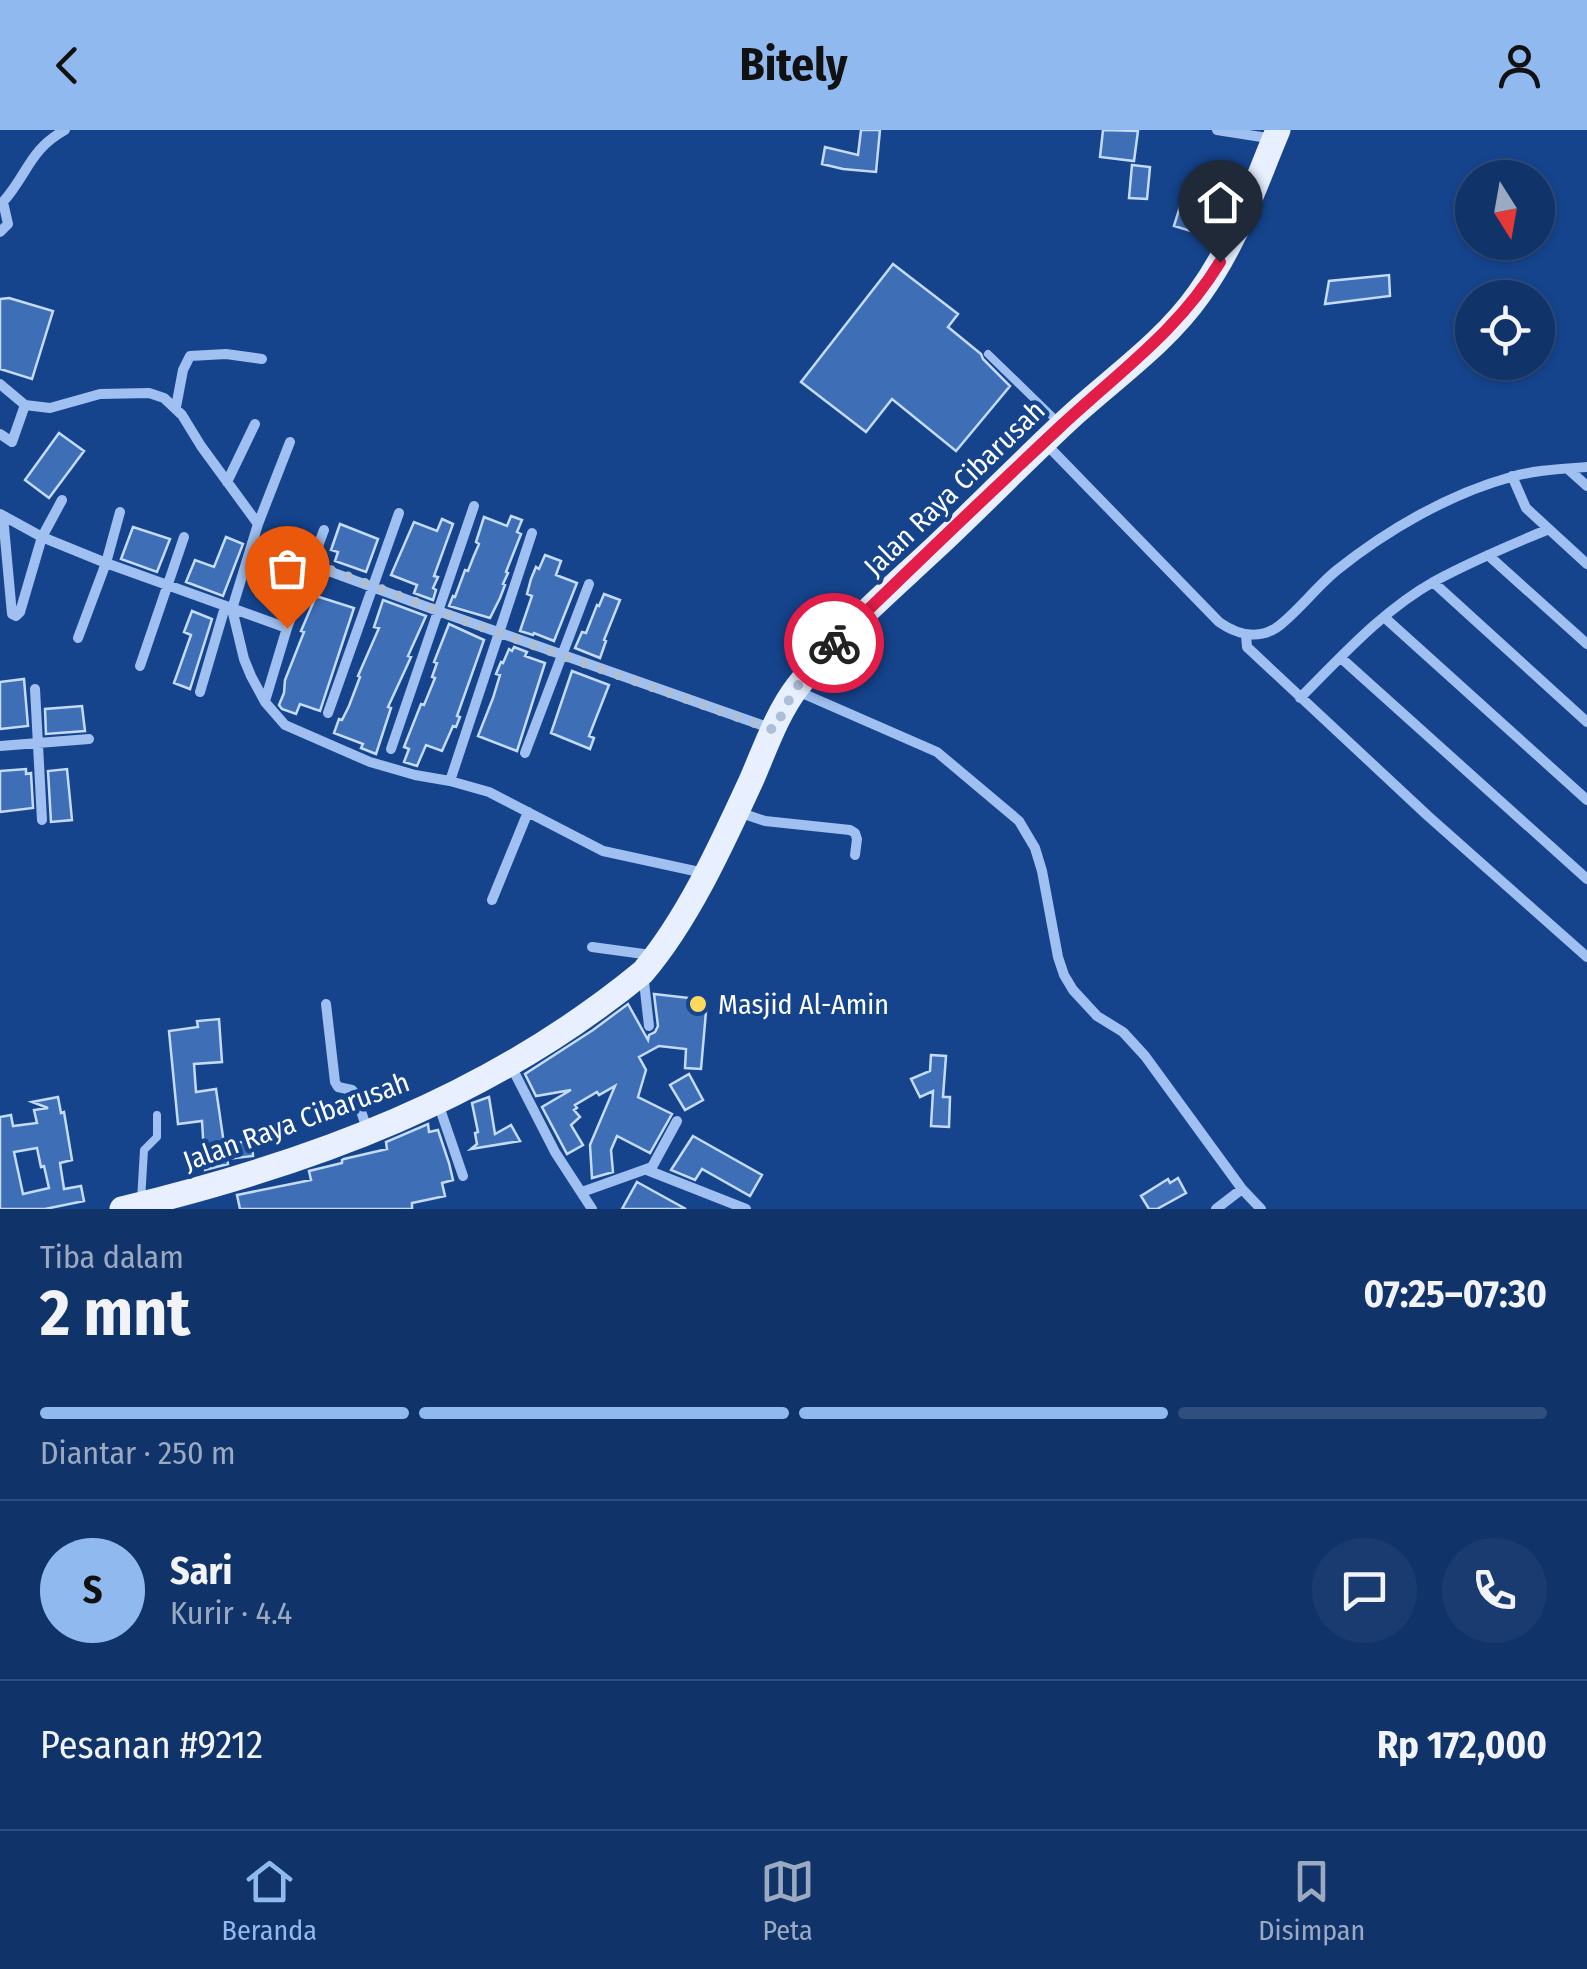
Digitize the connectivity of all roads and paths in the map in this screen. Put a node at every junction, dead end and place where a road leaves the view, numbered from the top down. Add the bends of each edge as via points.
1 (65, 130) edge
2 (1217, 130) edge
3 (1276, 134) edge
4 (0, 232) edge
5 (988, 354) dead end
6 (262, 359) dead end
7 (0, 384) edge
8 (25, 404) junction
9 (176, 408) junction
10 (254, 424) dead end
11 (0, 434) edge
12 (1053, 434) junction
13 (290, 442) dead end
14 (1568, 468) junction
15 (1587, 468) edge
16 (1512, 476) junction
17 (227, 482) junction
18 (1587, 486) edge
19 (62, 500) dead end
20 (474, 506) dead end
21 (120, 512) dead end
22 (399, 513) dead end
23 (2, 515) edge
24 (258, 524) junction
25 (1549, 529) junction
26 (324, 530) dead end
27 (532, 534) dead end
28 (184, 536) dead end
29 (42, 537) junction
30 (252, 543) junction
31 (1488, 554) junction
32 (106, 563) junction
33 (312, 563) junction
34 (1587, 564) edge
35 (1432, 582) junction
36 (589, 584) dead end
37 (374, 586) junction
38 (167, 587) junction
39 (228, 608) junction
40 (438, 611) junction
41 (1384, 617) junction
42 (287, 628) junction
43 (498, 633) junction
44 (1246, 635) junction
45 (78, 638) dead end
46 (1587, 644) edge
47 (562, 655) junction
48 (1341, 658) junction
49 (140, 666) dead end
50 (35, 690) dead end
51 (794, 690) junction
52 (200, 692) dead end
53 (1300, 698) junction
54 (265, 702) junction
55 (328, 713) dead end
56 (1587, 722) edge
57 (774, 730) junction
58 (89, 740) dead end
59 (38, 743) junction
60 (0, 746) edge
61 (391, 749) dead end
62 (524, 753) dead end
63 (450, 780) junction
64 (1587, 800) edge
65 (528, 812) junction
66 (737, 812) junction
67 (42, 820) dead end
68 (856, 855) dead end
69 (705, 873) junction
70 (1587, 879) edge
71 (492, 900) dead end
72 (592, 947) dead end
73 (1584, 949) edge
74 (650, 964) junction
75 (326, 1004) dead end
76 (648, 1026) dead end
77 (510, 1066) junction
78 (437, 1102) junction
79 (157, 1115) dead end
80 (677, 1121) dead end
81 (368, 1134) junction
82 (647, 1170) junction
83 (464, 1176) dead end
84 (1242, 1189) junction
85 (582, 1192) junction
86 (190, 1201) edge
87 (131, 1207) edge
88 (592, 1209) edge
89 (746, 1209) edge
90 (1216, 1209) edge
91 (1261, 1209) edge

1 - 4 street via 35,153 3,202 8,224
2 - 3 street
3 - 12 main road, Jalan Raya Cibarusah via 1236,234 1198,296
5 - 12 lane
6 - 9 street via 190,356
7 - 8 street
8 - 9 street via 50,408 100,394 149,393
8 - 11 street via 12,442
9 - 17 street
10 - 17 street
12 - 44 street via 1219,622
12 - 51 main road, Jalan Raya Cibarusah
13 - 24 street
14 - 15 street
14 - 16 street
14 - 18 street
16 - 25 street via 1526,508
16 - 44 street via 1392,531 1336,570 1275,628
17 - 24 street
19 - 29 street
20 - 40 street
21 - 32 street
22 - 37 street
23 - 29 street
23 - 29 street via 14,615
24 - 30 street
25 - 31 street
25 - 34 street
26 - 33 street
27 - 43 street
28 - 38 street
29 - 32 street
30 - 33 street
30 - 39 street
31 - 35 street
31 - 46 street
32 - 38 street
32 - 45 street
33 - 37 street
33 - 42 street
35 - 41 street
35 - 56 street
36 - 47 street
37 - 40 street
37 - 55 street
38 - 39 street
38 - 49 street
39 - 42 street
39 - 52 street
39 - 54 street
40 - 43 street
40 - 61 street
41 - 48 street
41 - 64 street
42 - 54 street
43 - 47 street
43 - 63 street
44 - 53 street via 1248,647
47 - 57 street
47 - 62 street
48 - 53 street
48 - 70 street
50 - 59 street
51 - 57 main road, Jalan Raya Cibarusah
51 - 84 street via 936,752 1019,821 1042,871 1064,976 1097,1016 1146,1056
53 - 73 street
54 - 63 street via 299,733 370,762
57 - 66 main road, Jalan Raya Cibarusah
58 - 59 street
59 - 60 street
59 - 67 street
63 - 65 street
65 - 69 street via 603,851
65 - 71 street
66 - 68 street via 850,830
66 - 69 main road, Jalan Raya Cibarusah
69 - 74 main road, Jalan Raya Cibarusah
72 - 74 street
74 - 76 street
74 - 77 main road, Jalan Raya Cibarusah
75 - 81 street via 334,1082 356,1094
77 - 78 main road, Jalan Raya Cibarusah
77 - 85 street
78 - 81 main road, Jalan Raya Cibarusah
78 - 83 street
79 - 87 lane via 157,1138 144,1151
80 - 82 street
81 - 86 main road, Jalan Raya Cibarusah
82 - 85 street
82 - 89 street
84 - 90 street
84 - 91 street
85 - 88 street
86 - 87 main road, Jalan Raya Cibarusah

